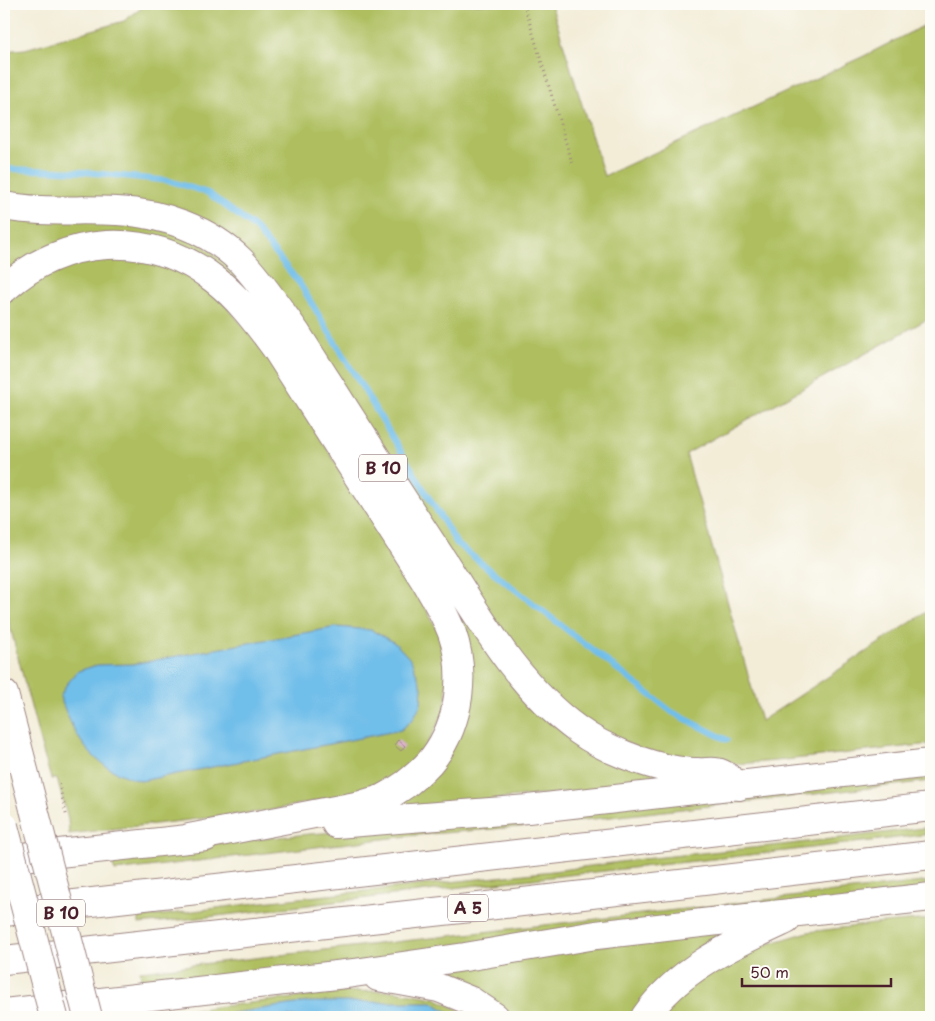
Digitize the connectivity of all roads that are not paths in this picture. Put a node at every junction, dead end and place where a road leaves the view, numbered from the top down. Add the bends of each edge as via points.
1 (4, 206) edge
2 (4, 289) edge
3 (4, 694) edge
4 (931, 763) edge
5 (739, 786) junction
6 (931, 806) edge
7 (4, 826) edge
8 (189, 838) junction
9 (931, 854) edge
10 (4, 859) edge
11 (931, 897) edge
12 (808, 910) junction
13 (4, 912) edge
14 (4, 960) edge
15 (354, 973) junction
16 (4, 1012) edge
17 (54, 1017) edge
18 (88, 1017) edge
19 (494, 1017) edge
20 (645, 1017) edge

1 - 5 highway, B 10 via 116,211 162,217 205,235 240,260 282,313 491,635 537,694 579,731 600,743 676,770 720,772
2 - 8 highway via 49,258 82,248 119,244 153,249 182,259 214,279 235,297 275,347 425,581 452,632 458,665 456,709 434,757 412,779 384,797 361,804
3 - 18 highway, B 10, bridge
4 - 5 highway
5 - 8 highway via 528,809
6 - 13 highway
7 - 17 highway, B 10, bridge
8 - 10 highway
9 - 14 highway, A 5
11 - 12 highway
12 - 15 highway via 596,935
12 - 20 highway via 724,950 695,968 672,986
15 - 16 highway
15 - 19 highway via 439,988 471,1001

